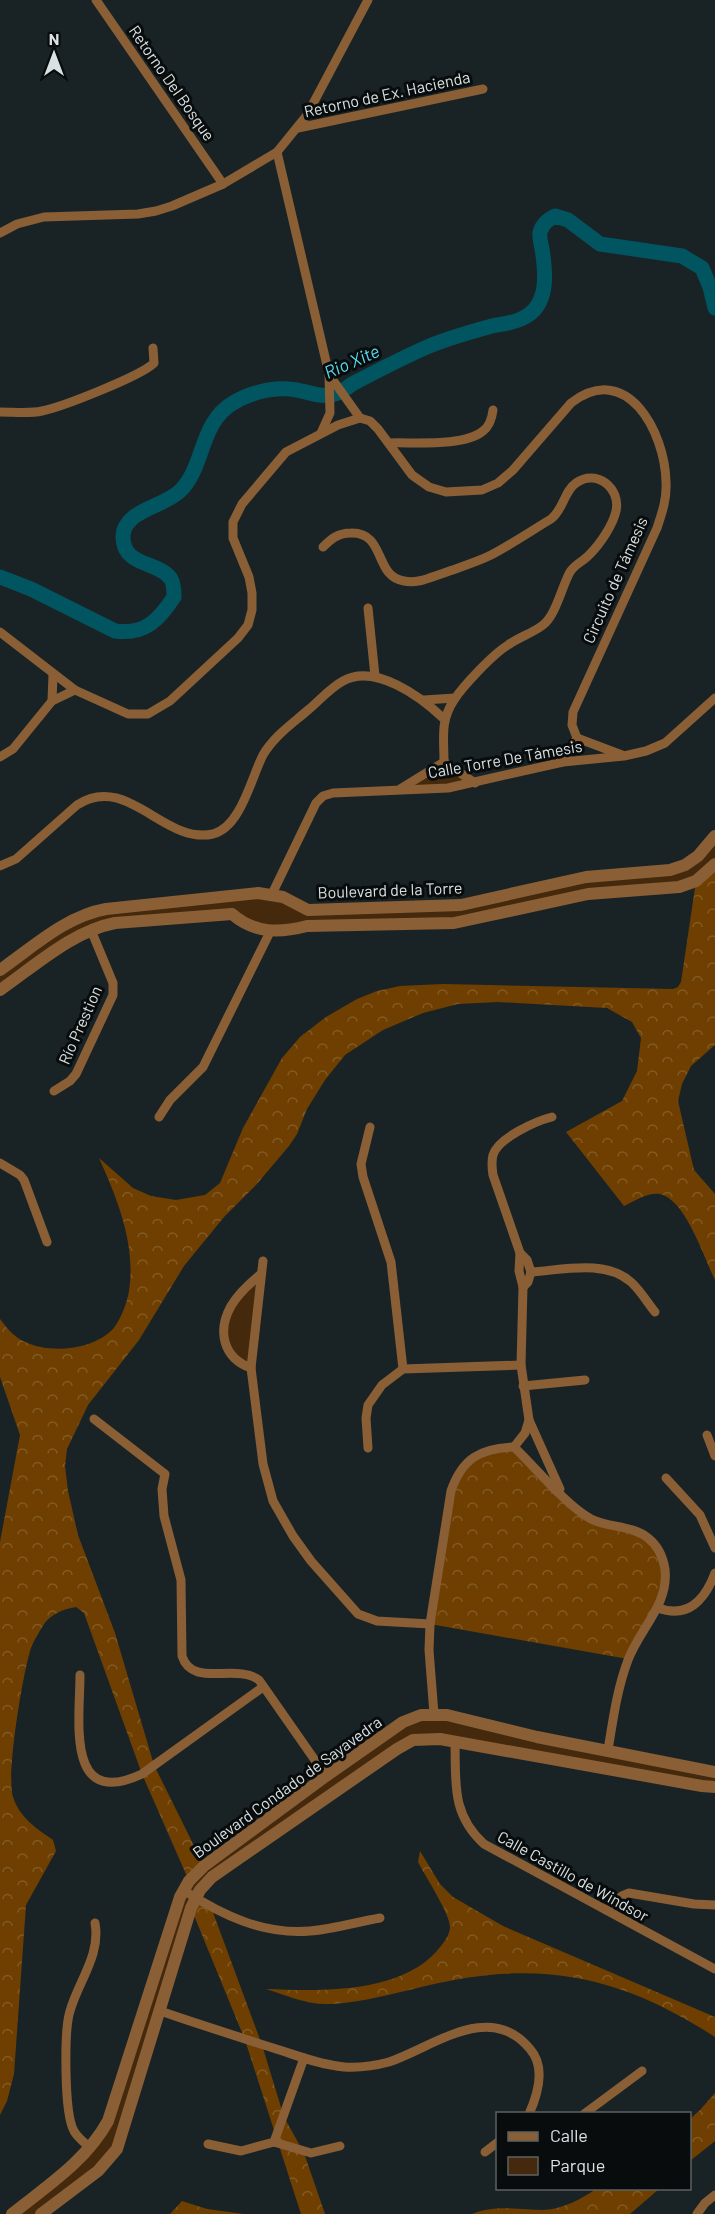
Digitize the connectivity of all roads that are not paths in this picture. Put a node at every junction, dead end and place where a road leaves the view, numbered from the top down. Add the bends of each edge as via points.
1 (96, 0) edge
2 (368, 0) edge
3 (483, 89) dead end
4 (298, 128) junction
5 (277, 152) junction
6 (223, 183) junction
7 (0, 233) edge
8 (153, 348) dead end
9 (336, 395) junction
10 (493, 410) dead end
11 (0, 412) edge
12 (360, 418) junction
13 (321, 433) junction
14 (389, 443) junction
15 (323, 547) dead end
16 (368, 608) dead end
17 (0, 632) edge
18 (53, 675) junction
19 (375, 676) junction
20 (75, 690) junction
21 (455, 698) junction
22 (715, 698) edge
23 (424, 700) junction
24 (52, 701) junction
25 (443, 718) junction
26 (576, 738) junction
27 (624, 756) junction
28 (0, 758) edge
29 (444, 762) junction
30 (562, 762) junction
31 (475, 783) junction
32 (398, 790) junction
33 (715, 836) edge
34 (715, 864) edge
35 (0, 866) edge
36 (272, 894) junction
37 (235, 896) junction
38 (308, 910) junction
39 (232, 914) junction
40 (307, 926) junction
41 (91, 930) junction
42 (270, 932) junction
43 (0, 970) edge
44 (0, 990) edge
45 (54, 1091) dead end
46 (159, 1117) dead end
47 (552, 1117) dead end
48 (370, 1127) dead end
49 (0, 1163) edge
50 (47, 1242) dead end
51 (520, 1253) junction
52 (263, 1261) dead end
53 (531, 1272) junction
54 (261, 1274) junction
55 (523, 1287) junction
56 (655, 1312) dead end
57 (521, 1365) junction
58 (251, 1368) junction
59 (403, 1369) junction
60 (585, 1380) dead end
61 (524, 1386) junction
62 (94, 1419) dead end
63 (529, 1420) junction
64 (707, 1435) dead end
65 (514, 1447) junction
66 (368, 1448) dead end
67 (715, 1456) edge
68 (666, 1478) dead end
69 (562, 1494) junction
70 (715, 1548) edge
71 (715, 1573) edge
72 (658, 1608) junction
73 (430, 1624) junction
74 (80, 1675) dead end
75 (264, 1687) junction
76 (434, 1714) junction
77 (403, 1722) junction
78 (537, 1737) junction
79 (413, 1740) junction
80 (455, 1742) junction
81 (608, 1750) junction
82 (532, 1754) junction
83 (715, 1772) edge
84 (326, 1776) junction
85 (715, 1787) edge
86 (183, 1890) junction
87 (195, 1898) junction
88 (715, 1905) edge
89 (606, 1910) junction
90 (380, 1917) dead end
91 (95, 1923) dead end
92 (715, 1970) edge
93 (160, 2011) junction
94 (304, 2058) junction
95 (642, 2072) dead end
96 (530, 2112) edge
97 (587, 2112) edge
98 (274, 2142) junction
99 (496, 2143) edge
100 (208, 2144) dead end
101 (340, 2146) dead end
102 (90, 2148) junction
103 (484, 2152) dead end
104 (715, 2195) edge
105 (12, 2214) edge
106 (41, 2214) edge
107 (697, 2214) edge

1 - 6 street, Retorno Del Bosque
2 - 4 street
3 - 4 street, Retorno de Ex. Hacienda
4 - 5 street
5 - 6 street
5 - 9 street, Circuito de Támesis
6 - 7 street via 156,211 30,219
8 - 11 street via 154,363 149,368 112,385 41,412
9 - 12 street, Circuito de Támesis
9 - 13 street
10 - 14 street via 491,422 483,432 468,438
12 - 13 street
12 - 14 street, Circuito de Támesis via 370,421
13 - 20 street via 296,445 277,461 242,504 233,522 233,538 252,593 248,625 238,638 170,701 148,714 128,714
14 - 26 street, Circuito de Támesis via 412,475 429,487 446,492 482,490 513,470 582,394 612,389 628,396 642,410 664,462 665,505 573,712
15 - 21 street via 342,534 363,535 371,540 393,577 414,582 491,555 551,519 558,514 569,491 586,478 596,478 613,489 617,499 612,523 590,555 574,566 546,623 499,652
16 - 19 street
17 - 18 street
18 - 20 street
18 - 24 street
19 - 23 street
19 - 35 street via 357,675 342,681 273,740 236,815 214,834 196,835 123,800 100,795 77,805 16,859
20 - 24 street
21 - 23 street
21 - 25 street
22 - 27 street via 665,743
23 - 25 street
24 - 28 street via 13,749
25 - 29 street
26 - 27 street
26 - 30 street
27 - 30 street, Calle Torre De Támesis
29 - 31 street
29 - 32 street
30 - 31 street, Calle Torre De Támesis
31 - 32 street, Calle Torre De Támesis
32 - 36 street, Calle Torre De Támesis via 323,796
33 - 38 street, Boulevard de la Torre via 698,856 670,870 586,877 453,906
34 - 40 street, Boulevard de la Torre via 696,881 679,887 588,894 454,923
36 - 37 street, Boulevard de la Torre
36 - 38 street, Boulevard de la Torre
37 - 39 street via 230,905
37 - 43 street, Boulevard de la Torre via 94,911 67,923
38 - 40 street via 311,918
39 - 41 street via 116,923
39 - 42 street, Boulevard de la Torre via 239,921
40 - 42 street, Boulevard de la Torre
41 - 44 street
41 - 45 street, Río Prestion via 113,983 113,995 76,1074
42 - 46 street via 203,1067
47 - 51 street via 507,1139 493,1154 493,1175
48 - 59 street via 361,1164 391,1262
49 - 50 street via 24,1180
51 - 53 street
51 - 55 street
52 - 54 street
53 - 55 street
53 - 56 street via 608,1270 632,1282
54 - 58 street
54 - 58 street via 232,1304 225,1325 229,1353
55 - 57 street
57 - 59 street
57 - 61 street
58 - 73 street via 263,1464 273,1501 293,1536 358,1614 377,1621
59 - 66 street via 382,1385 368,1405
60 - 61 street
61 - 63 street
62 - 75 street via 165,1474 164,1516 181,1580 184,1665 199,1673 253,1676
63 - 65 street
63 - 69 street
64 - 67 street
65 - 69 street
65 - 73 street via 475,1456 464,1464 456,1478
68 - 70 street via 700,1515
69 - 72 street via 592,1519 646,1536 657,1547 666,1580
71 - 72 street via 704,1594 691,1607 676,1613
72 - 81 street via 628,1659
73 - 76 street
74 - 75 street via 82,1761 90,1773 112,1783 142,1774
75 - 84 street
76 - 77 street, Boulevard Condado de Sayavedra
76 - 78 street, Boulevard Condado de Sayavedra
77 - 79 street via 404,1734
77 - 84 street, Boulevard Condado de Sayavedra
78 - 81 street, Boulevard Condado de Sayavedra
78 - 82 street via 538,1747
79 - 80 street
79 - 87 street, Boulevard Condado de Sayavedra via 212,1877
80 - 82 street
80 - 89 street, Calle Castillo de Windsor via 458,1804 472,1834 483,1844
81 - 83 street, Boulevard Condado de Sayavedra
82 - 85 street
84 - 86 street, Boulevard Condado de Sayavedra via 204,1866
86 - 87 street
86 - 102 street, Boulevard Condado de Sayavedra via 113,2107
87 - 90 street via 242,1922 266,1928 312,1931
87 - 93 street, Boulevard Condado de Sayavedra
88 - 89 street via 628,1893
89 - 92 street, Calle Castillo de Windsor
91 - 102 street via 95,1950 70,2009 67,2032 68,2111 74,2132
93 - 94 street
93 - 106 street, Boulevard Condado de Sayavedra via 117,2150 98,2171
94 - 96 street via 342,2067 363,2067 390,2061 453,2034 494,2027 524,2042 538,2063 539,2083
94 - 98 street
95 - 97 street
98 - 100 street via 241,2151
98 - 101 street via 311,2153
99 - 103 street
102 - 105 street, Boulevard Condado de Sayavedra
104 - 107 street

